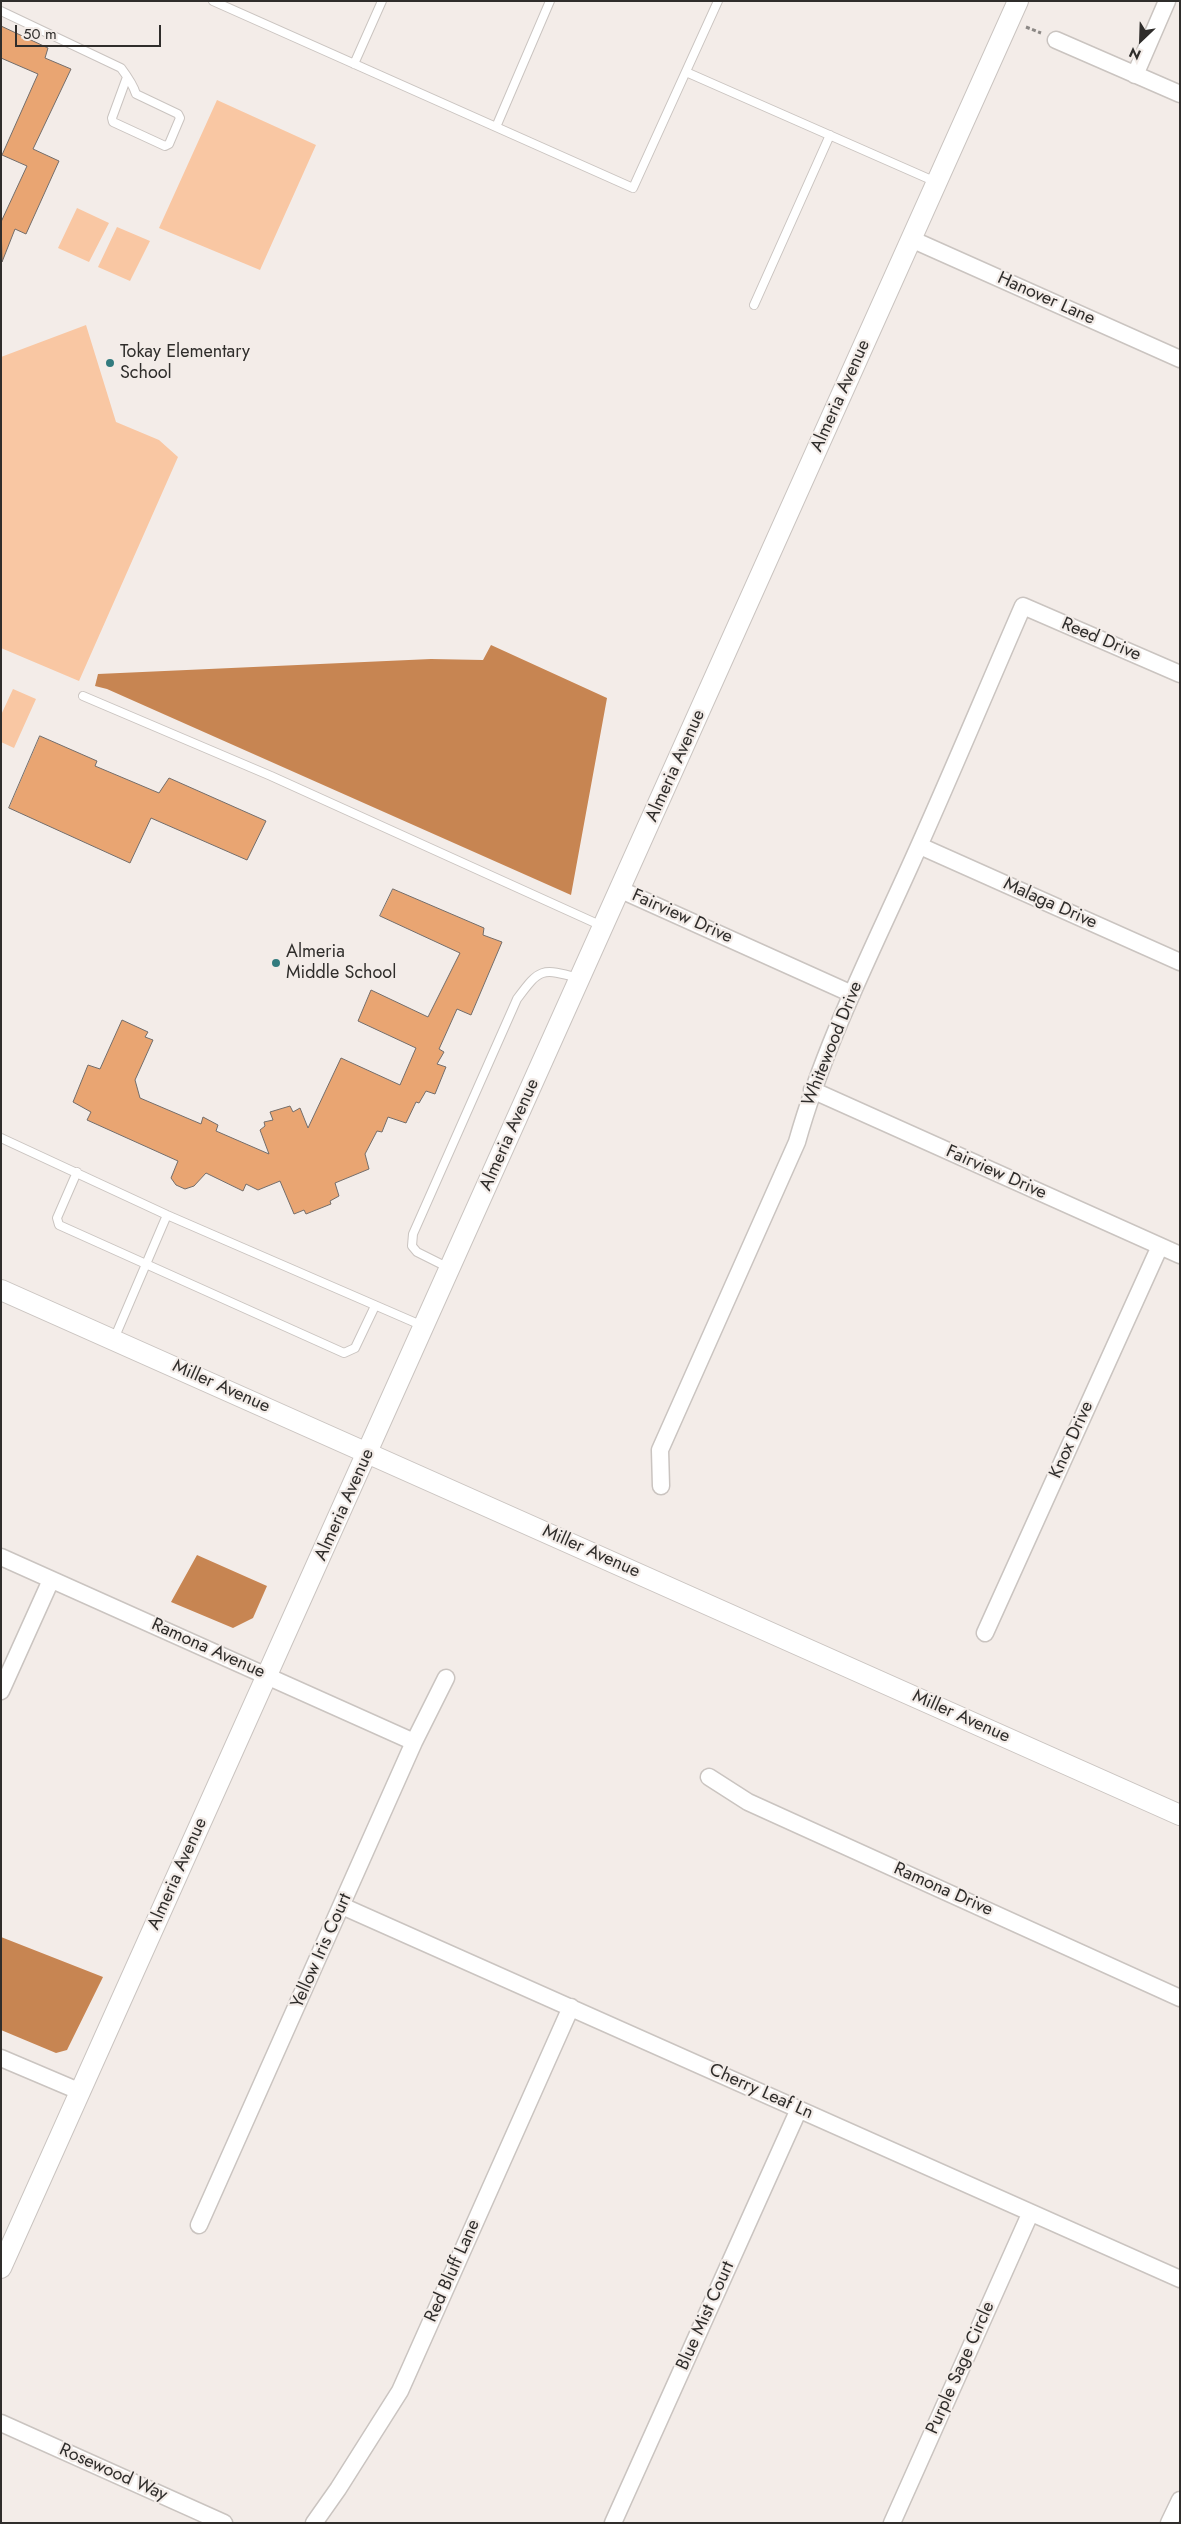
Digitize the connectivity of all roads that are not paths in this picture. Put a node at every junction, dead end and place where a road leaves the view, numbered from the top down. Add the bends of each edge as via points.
1 (382, 1) edge
2 (550, 1) edge
3 (718, 1) edge
4 (1168, 1) edge
5 (215, 2) edge
6 (1, 10) edge
7 (1014, 10) edge
8 (1056, 40) road end
9 (354, 64) junction
10 (686, 72) junction
11 (1136, 75) junction
12 (127, 77) junction
13 (1180, 94) edge
14 (496, 127) junction
15 (830, 135) junction
16 (936, 182) junction
17 (911, 239) junction
18 (754, 305) dead end
19 (1180, 359) edge
20 (1023, 606) joint
21 (1180, 674) edge
22 (83, 696) dead end
23 (920, 846) junction
24 (620, 890) junction
25 (604, 927) junction
26 (1180, 962) edge
27 (579, 978) junction
28 (852, 994) junction
29 (812, 1090) junction
30 (1, 1138) edge
31 (76, 1172) junction
32 (167, 1215) junction
33 (1160, 1246) junction
34 (1180, 1255) edge
35 (145, 1264) junction
36 (451, 1269) junction
37 (1, 1290) edge
38 (375, 1306) junction
39 (423, 1326) junction
40 (113, 1340) junction
41 (368, 1452) junction
42 (661, 1486) dead end
43 (1, 1557) edge
44 (51, 1580) junction
45 (984, 1633) dead end
46 (267, 1675) junction
47 (446, 1678) dead end
48 (1, 1691) edge
49 (414, 1742) junction
50 (709, 1777) dead end
51 (1180, 1815) edge
52 (342, 1906) junction
53 (1180, 1998) edge
54 (571, 2008) junction
55 (1, 2058) edge
56 (81, 2092) junction
57 (799, 2109) junction
58 (1030, 2214) junction
59 (199, 2225) dead end
60 (1, 2268) edge
61 (1180, 2279) edge
62 (1, 2423) edge
63 (1180, 2500) edge
64 (224, 2523) edge
65 (314, 2523) edge
66 (613, 2523) edge
67 (892, 2523) edge
68 (1169, 2523) edge

1 - 9 lane
2 - 14 lane
3 - 10 lane
4 - 11 street
5 - 9 lane
6 - 12 lane via 121,68
7 - 16 street, Almeria Avenue
8 - 11 street
9 - 14 lane
10 - 14 lane via 633,188
10 - 15 lane
11 - 13 street
12 - 12 lane via 136,94 178,114 180,118 169,144 165,146 113,122
15 - 16 lane
15 - 18 lane
16 - 17 street, Almeria Avenue
17 - 19 street, Hanover Lane
17 - 24 street, Almeria Avenue
20 - 21 street, Reed Drive
20 - 23 street, Whitewood Drive
22 - 25 lane via 271,776
23 - 26 street, Malaga Drive
23 - 28 street, Whitewood Drive
24 - 25 street, Almeria Avenue
24 - 28 street, Fairview Drive
25 - 27 street, Almeria Avenue
27 - 36 street, Almeria Avenue
27 - 36 lane via 554,971 542,972 533,977 517,999 413,1234 412,1246 417,1252
28 - 29 street, Whitewood Drive
29 - 33 street, Fairview Drive
29 - 42 street, Whitewood Drive via 798,1142 660,1450
30 - 31 lane
31 - 32 lane
31 - 35 lane via 56,1218 59,1225
32 - 35 lane
32 - 38 lane
33 - 34 street, Fairview Drive
33 - 45 street, Knox Drive
35 - 38 lane via 344,1353 355,1348
35 - 40 lane
36 - 39 street, Almeria Avenue
37 - 40 street, Miller Avenue
38 - 39 lane
39 - 41 street, Almeria Avenue
40 - 41 street, Miller Avenue
41 - 46 street, Almeria Avenue
41 - 51 street, Miller Avenue
43 - 44 street, Ramona Avenue
44 - 46 street, Ramona Avenue
44 - 48 street
46 - 49 street, Ramona Avenue
46 - 56 street, Almeria Avenue
47 - 49 street, Yellow Iris Court
49 - 52 street, Yellow Iris Court
50 - 53 street, Ramona Drive via 748,1802
52 - 54 street, Cherry Leaf Ln
52 - 59 street, Yellow Iris Court
54 - 57 street, Cherry Leaf Ln
54 - 65 street, Red Bluff Lane via 400,2391
55 - 56 street
56 - 60 street, Almeria Avenue
57 - 58 street, Cherry Leaf Ln
57 - 66 street, Blue Mist Court
58 - 61 street, Cherry Leaf Ln
58 - 67 street, Purple Sage Circle
62 - 64 street, Rosewood Way
63 - 68 street

